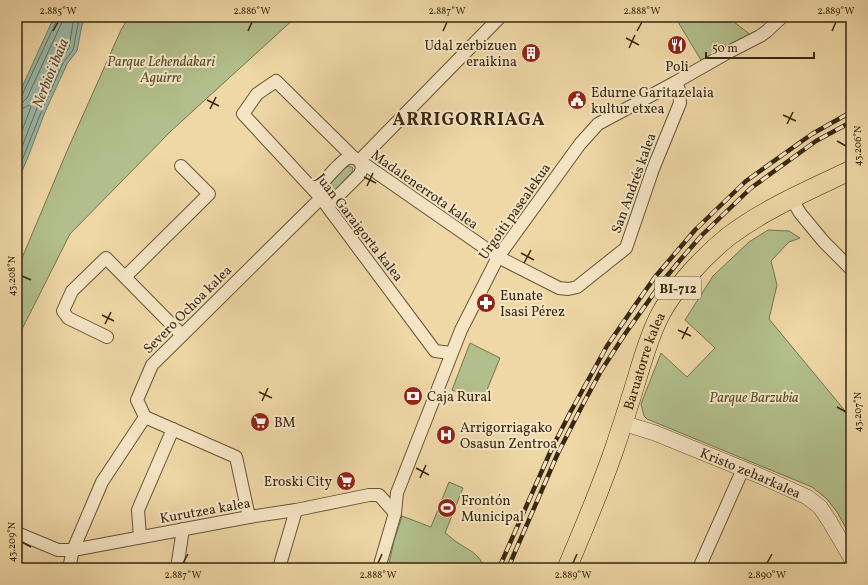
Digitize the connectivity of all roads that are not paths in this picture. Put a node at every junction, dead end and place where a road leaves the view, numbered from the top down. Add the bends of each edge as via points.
1 (500, 17) edge
2 (782, 17) edge
3 (676, 82) junction
4 (356, 159) junction
5 (181, 166) dead end
6 (851, 170) edge
7 (321, 198) junction
8 (792, 199) junction
9 (498, 257) junction
10 (851, 269) edge
11 (125, 277) junction
12 (559, 288) joint
13 (182, 335) junction
14 (107, 337) dead end
15 (451, 353) junction
16 (145, 417) junction
17 (623, 423) junction
18 (173, 429) junction
19 (743, 469) junction
20 (296, 510) junction
21 (395, 513) junction
22 (249, 517) junction
23 (183, 529) junction
24 (17, 533) edge
25 (140, 537) junction
26 (73, 550) junction
27 (851, 558) edge
28 (69, 568) edge
29 (177, 568) edge
30 (279, 568) edge
31 (379, 568) edge
32 (567, 568) edge
33 (699, 568) edge

1 - 4 street
2 - 3 street, Urgoiti pasealekua via 767,32
3 - 9 street, Urgoiti pasealekua via 598,124 580,144
3 - 12 street, San Andrés kalea via 680,103 653,169 626,248 577,287
4 - 7 street via 350,157 344,160 320,186 318,192
4 - 7 street via 361,163 360,174 334,200 328,202
4 - 7 street, Juan Garaigorta kalea via 276,81 257,94 243,114
4 - 9 street, Madalenerrota kalea
5 - 11 street via 209,194
6 - 8 main road, Baruatorre kalea / BI-712
7 - 13 street, Severo Ochoa kalea
7 - 15 street, Juan Garaigorta kalea via 435,351
8 - 10 street via 824,242
8 - 17 main road, Baruatorre kalea / BI-712 via 750,221 728,237 702,261 676,291 648,340
9 - 12 street, Madalenerrota kalea
9 - 15 street, Urgoiti pasealekua
11 - 13 street
11 - 14 street via 106,258 72,291 63,311 68,318
13 - 16 street, Severo Ochoa kalea via 152,365 137,400
15 - 21 street, Urgoiti pasealekua via 397,493
16 - 18 street
16 - 26 street via 102,482
17 - 19 street, Kristo zeharkalea via 655,433
17 - 32 main road, Baruatorre kalea / BI-712
18 - 22 street via 236,457
18 - 25 street via 138,510
19 - 27 street, Kristo zeharkalea via 807,497 820,507
19 - 33 street
20 - 21 street, Kurutzea kalea via 369,495 378,496
20 - 22 street, Kurutzea kalea
20 - 30 street
21 - 31 street, Urgoiti pasealekua
22 - 23 street, Kurutzea kalea
23 - 25 street, Kurutzea kalea
23 - 29 street
24 - 26 street, Kurutzea kalea via 58,550
25 - 26 street, Kurutzea kalea
26 - 28 street

